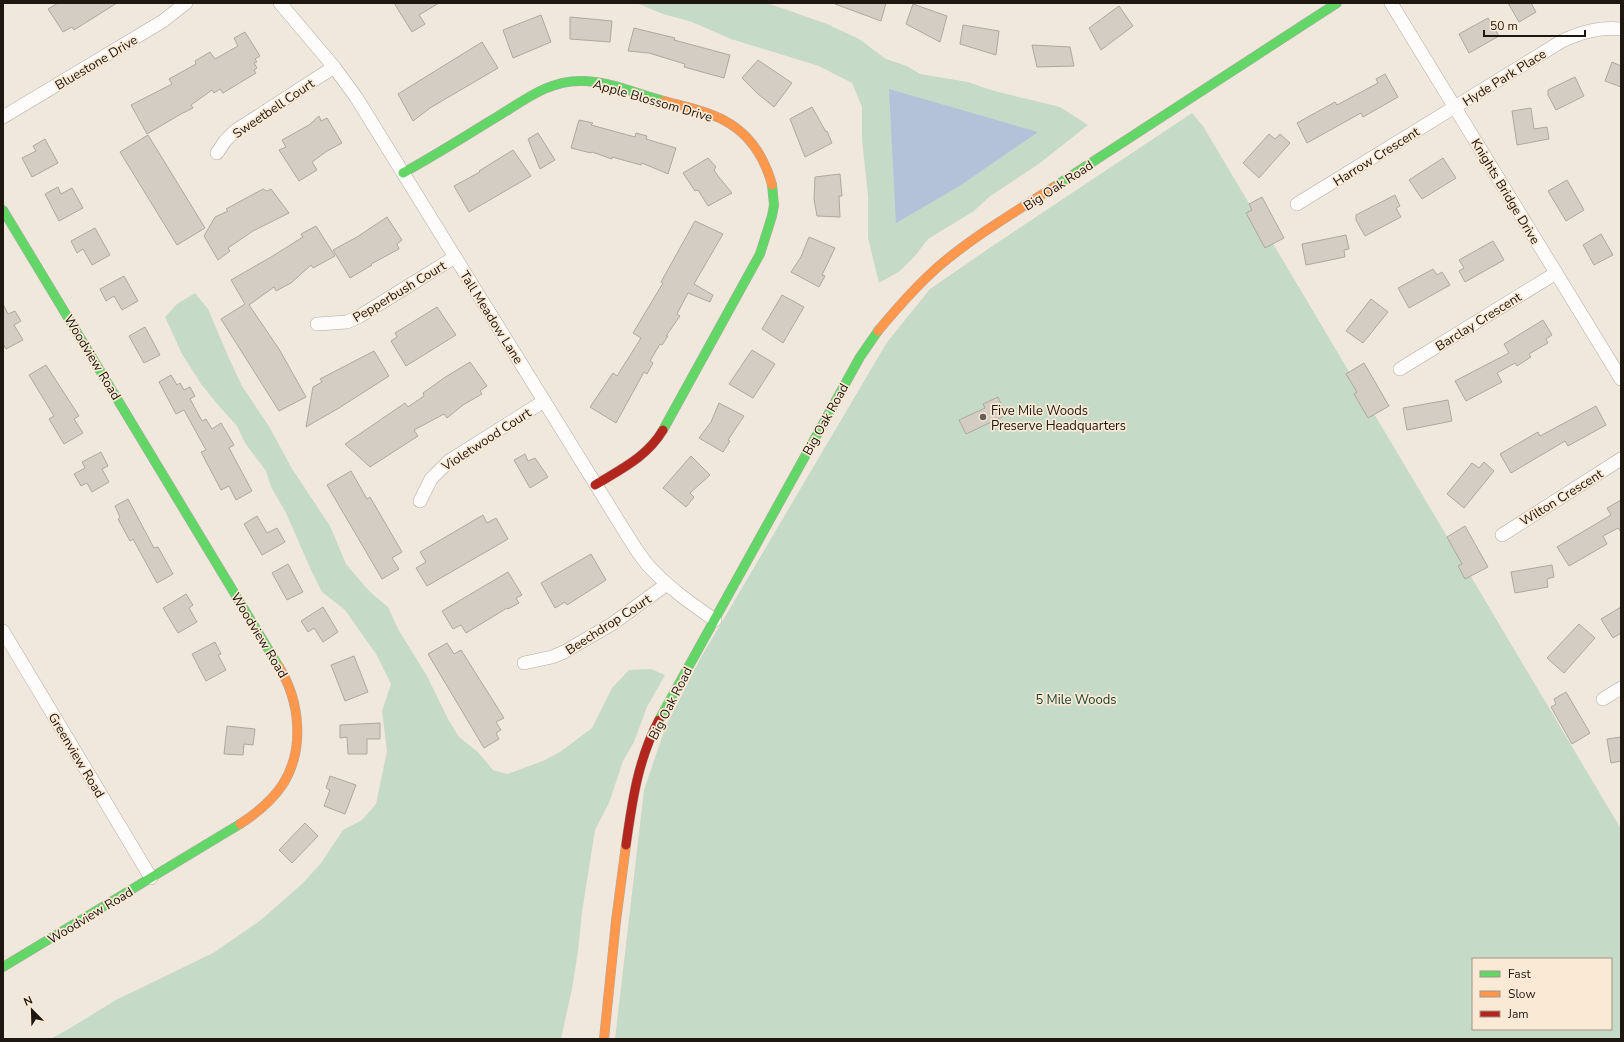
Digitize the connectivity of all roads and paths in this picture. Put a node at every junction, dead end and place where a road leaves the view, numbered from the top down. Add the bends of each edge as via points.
1 (186, 3) edge
2 (280, 3) edge
3 (1337, 3) edge
4 (1391, 3) edge
5 (1621, 29) edge
6 (334, 67) junction
7 (1455, 107) junction
8 (3, 117) edge
9 (217, 153) dead end
10 (403, 173) junction
11 (1297, 204) dead end
12 (3, 210) edge
13 (455, 257) junction
14 (1556, 273) junction
15 (317, 324) dead end
16 (1400, 370) dead end
17 (1621, 379) edge
18 (544, 401) junction
19 (1621, 459) edge
20 (595, 485) junction
21 (420, 501) dead end
22 (1502, 535) dead end
23 (666, 584) junction
24 (715, 620) junction
25 (3, 631) edge
26 (524, 663) dead end
27 (1621, 688) edge
28 (1603, 699) dead end
29 (151, 878) junction
30 (3, 967) edge
31 (604, 1039) edge

1 - 8 street, Bluestone Drive via 150,29
2 - 6 street, Tall Meadow Lane
3 - 24 street, Big Oak Road via 979,236 939,266 904,299 860,357
4 - 7 street, Knights Bridge Drive
5 - 7 street, Hyde Park Place via 1593,30 1562,41
6 - 9 street, Sweetbell Court via 235,131
6 - 10 street, Tall Meadow Lane via 356,97
7 - 11 street, Harrow Crescent
7 - 14 street, Knights Bridge Drive
10 - 13 street, Tall Meadow Lane
10 - 20 street, Apple Blossom Drive via 534,94 561,83 579,81 624,89 715,116 745,134 756,148 766,166 774,200 769,234 760,254 658,438 640,458
12 - 29 street, Woodview Road via 287,679 297,711 297,746 294,758 284,782 274,797 240,824
13 - 15 street, Pepperbush Court via 360,316 346,322
13 - 18 street, Tall Meadow Lane
14 - 16 street, Barclay Crescent
14 - 17 street, Knights Bridge Drive
18 - 20 street, Tall Meadow Lane
18 - 21 street, Violetwood Court via 449,461 432,479
19 - 22 street, Wilton Crescent
20 - 23 street, Tall Meadow Lane via 646,563
23 - 24 street, Tall Meadow Lane
23 - 26 street, Beechdrop Court via 612,624 564,652
24 - 31 street, Big Oak Road via 656,726 638,776 626,835
25 - 29 street, Greenview Road
27 - 28 street
29 - 30 street, Woodview Road

